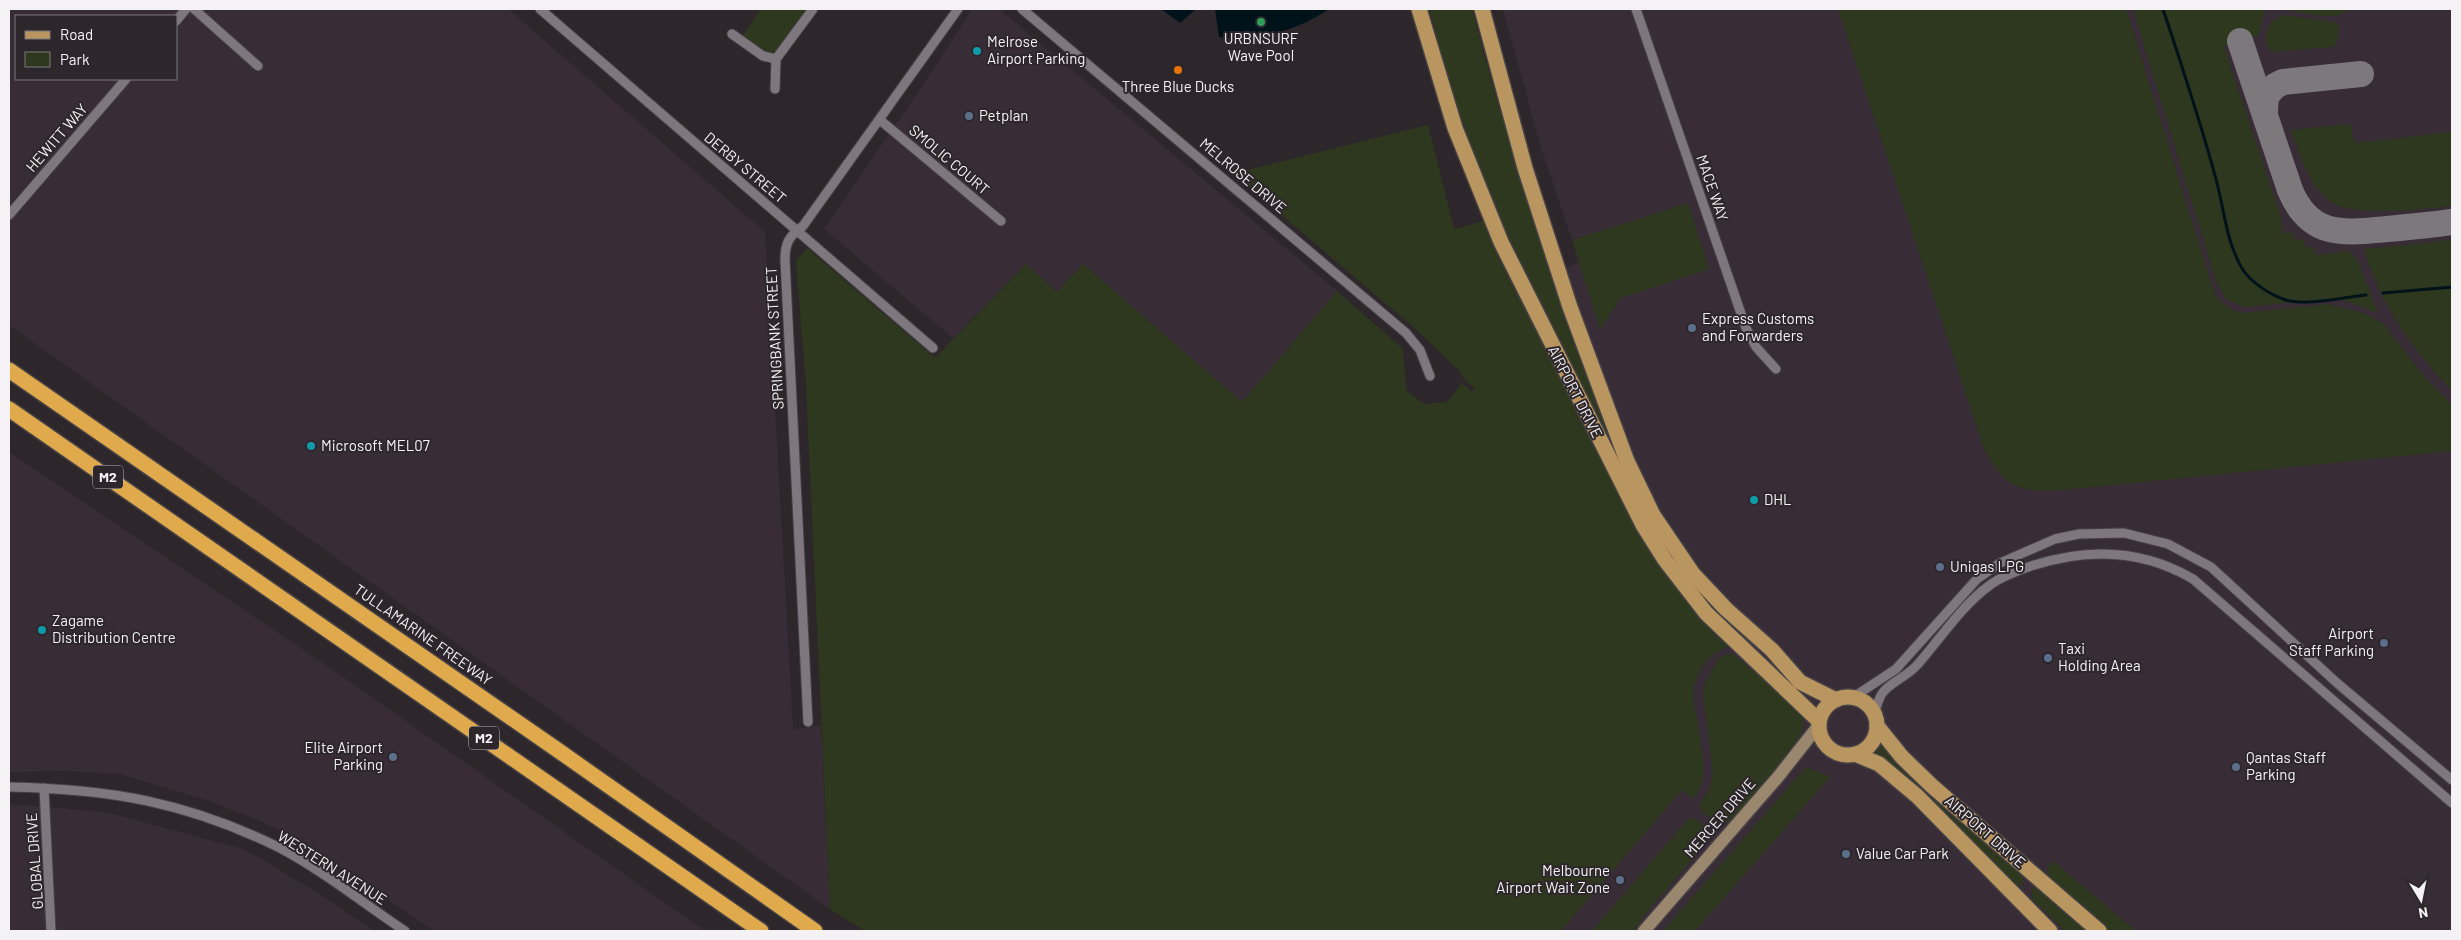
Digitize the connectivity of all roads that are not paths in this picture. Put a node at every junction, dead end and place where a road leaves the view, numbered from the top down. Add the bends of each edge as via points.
1 (194, 9) edge
2 (540, 9) edge
3 (813, 9) edge
4 (958, 9) edge
5 (1022, 9) edge
6 (1420, 9) edge
7 (1482, 9) edge
8 (1636, 9) edge
9 (732, 34) dead end
10 (776, 60) junction
11 (258, 66) dead end
12 (125, 80) edge
13 (775, 88) dead end
14 (880, 120) junction
15 (9, 215) edge
16 (1001, 221) dead end
17 (797, 230) junction
18 (933, 348) dead end
19 (1776, 369) dead end
20 (9, 370) edge
21 (1430, 376) dead end
22 (9, 408) edge
23 (1852, 698) junction
24 (1836, 700) junction
25 (1875, 720) junction
26 (808, 722) dead end
27 (1819, 723) junction
28 (1855, 754) junction
29 (2452, 780) edge
30 (9, 788) edge
31 (44, 788) junction
32 (2452, 803) edge
33 (772, 901) junction
34 (52, 931) edge
35 (405, 931) edge
36 (761, 931) edge
37 (815, 931) edge
38 (827, 931) edge
39 (1644, 931) edge
40 (2050, 931) edge
41 (2099, 931) edge

1 - 11 street
2 - 17 street, DERBY STREET
3 - 10 street
4 - 14 street, SPRINGBANK STREET
5 - 21 street, MELROSE DRIVE via 1406,333 1420,350
6 - 27 main road, AIRPORT DRIVE via 1455,128 1501,242 1642,525 1669,567 1706,613
7 - 24 main road, AIRPORT DRIVE via 1522,159 1567,299 1627,461 1653,515 1693,574 1721,603 1772,650 1800,682
8 - 19 street, MACE WAY via 1746,328 1756,348
9 - 10 street via 763,56
10 - 13 street
12 - 15 street, HEWITT WAY
14 - 16 street, SMOLIC COURT
14 - 17 street, SPRINGBANK STREET
17 - 18 street, DERBY STREET
17 - 26 street, SPRINGBANK STREET via 787,241 785,260
20 - 33 highway, TULLAMARINE FREEWAY / M2
22 - 36 highway, M2
23 - 24 main road
23 - 25 main road via 1861,700
23 - 29 street via 1896,669 1977,579 2000,563 2060,538 2090,533 2124,533 2168,544 2211,567 2337,683
24 - 27 main road via 1827,706
25 - 28 main road via 1871,744
25 - 32 street via 1885,690 1912,671 1957,617 1990,585 2025,569 2067,557 2096,553 2126,555 2170,567 2193,579
25 - 41 main road, AIRPORT DRIVE via 1902,757 1932,786
27 - 28 main road via 1822,738 1832,750
27 - 39 street, MERCER DRIVE via 1778,778
28 - 40 main road, AIRPORT DRIVE via 1879,764 1917,796
30 - 31 street, WESTERN AVENUE
31 - 34 street, GLOBAL DRIVE
31 - 35 street, WESTERN AVENUE via 130,797 196,812 278,847
33 - 37 highway, TULLAMARINE FREEWAY / M2
33 - 38 highway

